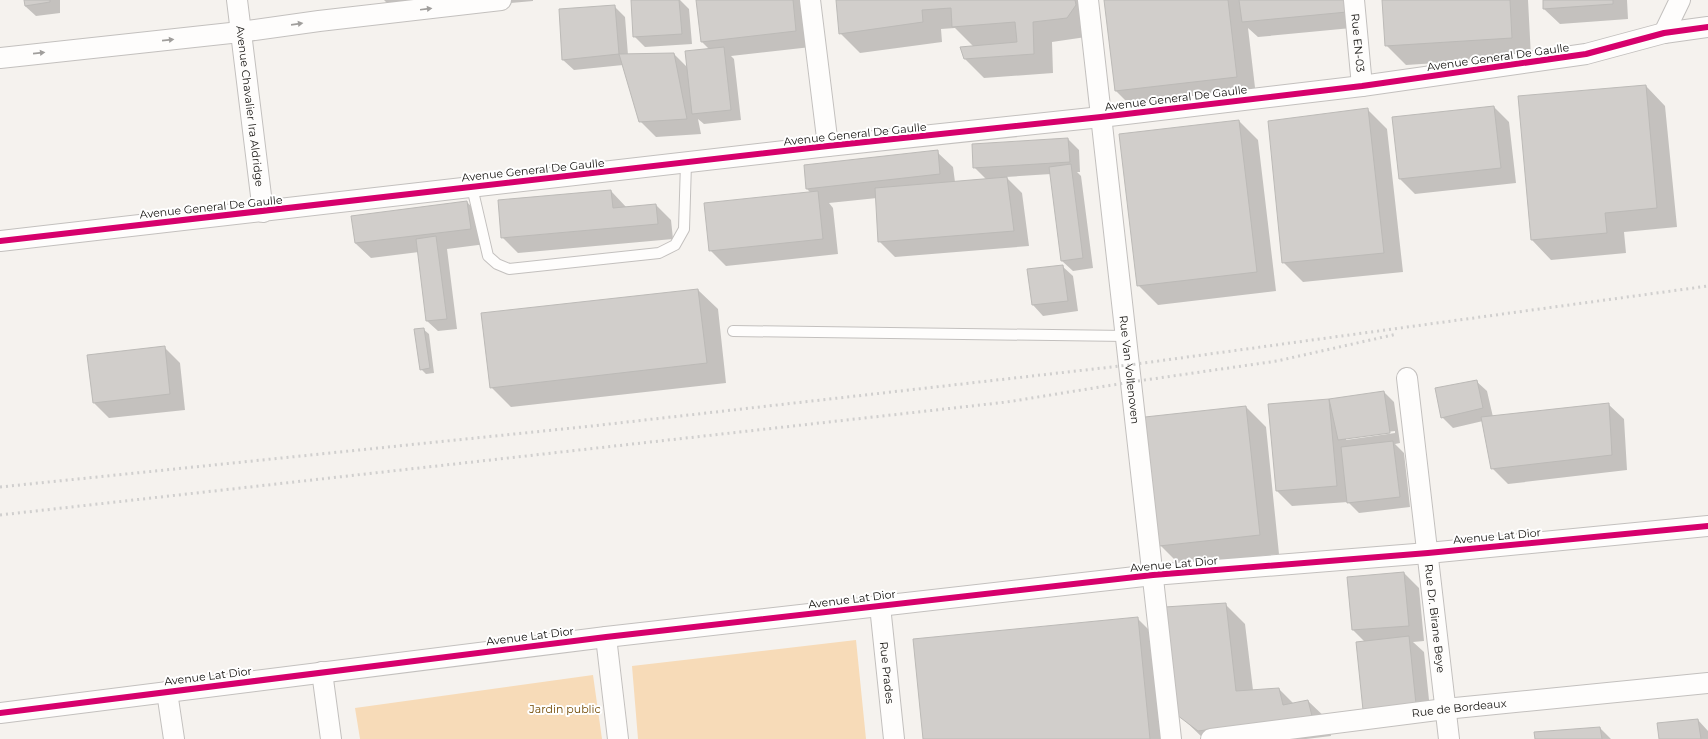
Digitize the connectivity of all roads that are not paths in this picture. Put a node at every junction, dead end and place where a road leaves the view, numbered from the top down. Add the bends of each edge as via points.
1 (237, 0) edge
2 (502, 0) edge
3 (810, 0) edge
4 (1088, 0) edge
5 (1354, 0) edge
6 (1680, 0) edge
7 (1708, 28) edge
8 (240, 32) junction
9 (1664, 33) junction
10 (0, 58) edge
11 (1362, 86) junction
12 (1101, 117) junction
13 (828, 146) junction
14 (686, 163) junction
15 (472, 187) junction
16 (263, 212) junction
17 (0, 241) edge
18 (733, 331) dead end
19 (1126, 336) junction
20 (1407, 378) dead end
21 (1708, 526) edge
22 (1428, 553) junction
23 (1153, 575) junction
24 (880, 606) junction
25 (606, 637) junction
26 (322, 672) junction
27 (1708, 683) edge
28 (167, 692) junction
29 (1445, 709) junction
30 (0, 713) edge
31 (174, 739) edge
32 (331, 739) edge
33 (618, 739) edge
34 (894, 739) edge
35 (1171, 739) edge
36 (1211, 739) edge
37 (1449, 739) edge

1 - 8 street, Avenue Chavalier Ira Aldridge
8 -> 2 street
3 - 13 street
4 - 12 street, Rue Van Vollenoven
5 - 11 street, Rue EN-03
6 - 9 street
7 - 9 street, Avenue General De Gaulle
10 -> 8 street
8 - 16 street, Avenue Chavalier Ira Aldridge
9 - 11 street, Avenue General De Gaulle via 1586,54
11 - 12 street, Avenue General De Gaulle
12 - 13 street, Avenue General De Gaulle
12 - 19 street, Rue Van Vollenoven
13 - 14 street, Avenue General De Gaulle
14 - 15 street, Avenue General De Gaulle
14 - 15 lane via 684,229 675,245 659,252 509,269 497,264 488,256
15 - 16 street, Avenue General De Gaulle
16 - 17 street, Avenue General De Gaulle
18 - 19 lane
19 - 23 street, Rue Van Vollenoven
20 - 22 street, Rue Dr. Birane Beye
21 - 22 street, Avenue Lat Dior
22 - 23 street, Avenue Lat Dior
22 - 29 street, Rue Dr. Birane Beye
23 - 24 street, Avenue Lat Dior
23 - 35 street, Rue Van Vollenoven
24 - 25 street, Avenue Lat Dior
24 - 34 street, Rue Prades
25 - 26 street, Avenue Lat Dior
25 - 33 street
26 - 28 street, Avenue Lat Dior
26 - 32 street
27 - 29 street, Rue de Bordeaux
28 - 30 street, Avenue Lat Dior
28 - 31 street
29 - 36 street, Rue de Bordeaux
29 - 37 street, Rue Dr. Birane Beye

